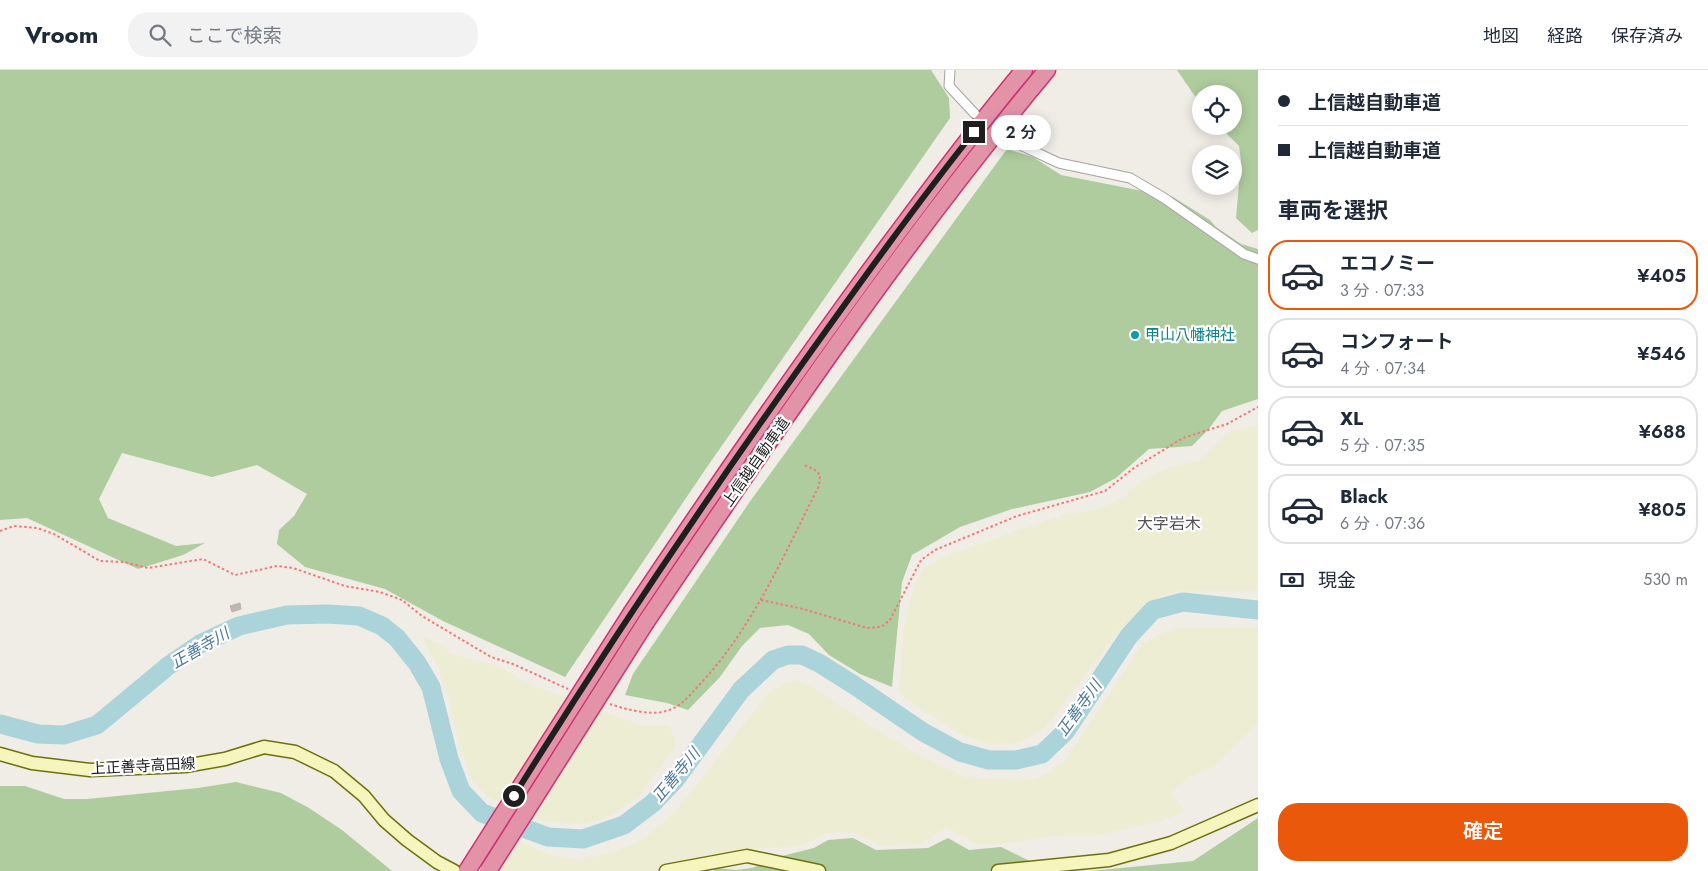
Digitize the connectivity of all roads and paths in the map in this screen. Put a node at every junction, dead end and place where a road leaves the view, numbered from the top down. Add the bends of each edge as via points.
1 (950, 70) edge
2 (1024, 70) edge
3 (1047, 70) edge
4 (974, 114) tunnel mouth
5 (1016, 143) tunnel mouth
6 (1258, 259) edge
7 (1258, 407) edge
8 (804, 465) dead end
9 (0, 531) edge
10 (762, 600) junction
11 (574, 691) dead end
12 (609, 704) dead end
13 (0, 754) edge
14 (1258, 805) edge
15 (454, 871) edge
16 (467, 871) edge
17 (488, 871) edge
18 (666, 871) edge
19 (819, 871) edge
20 (998, 871) edge

1 - 4 street via 949,86
2 - 16 highway, 上信越自動車道, bridge via 942,172 755,431 632,612
3 - 17 highway, 上信越自動車道, bridge via 866,305 646,622
5 - 6 street via 1059,163 1130,178 1244,254
7 - 10 path via 1227,424 1183,438 1134,468 1105,491 1017,516 935,550 921,560 890,620 881,627 867,628
8 - 10 path via 814,468 820,475 819,486
9 - 11 path via 14,526 38,528 100,561 148,568 204,558 234,575 277,566 293,568 345,586 380,592 402,600 422,616 491,657
10 - 12 path via 714,669 682,704 664,712 627,710
13 - 15 main road, 上正善寺高田線 via 32,763 90,770 185,766 264,747 286,750 334,771 407,840
14 - 20 main road via 1171,843 1109,860
18 - 19 main road via 747,856

